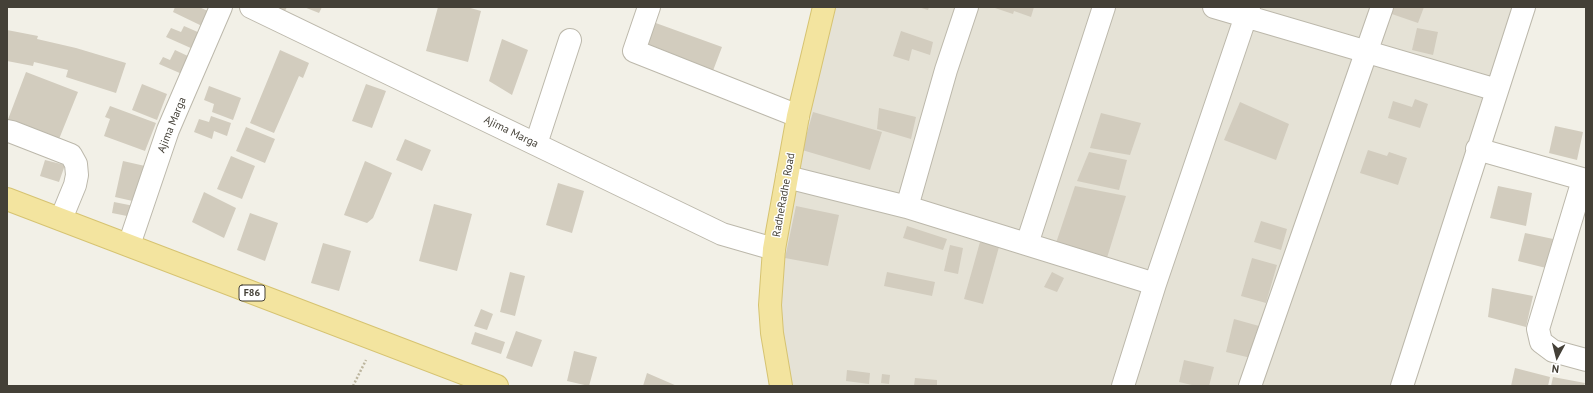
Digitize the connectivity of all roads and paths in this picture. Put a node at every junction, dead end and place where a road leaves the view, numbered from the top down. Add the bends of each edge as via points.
1 (221, 7) edge
2 (251, 7) edge
3 (649, 7) edge
4 (824, 7) edge
5 (966, 7) edge
6 (1104, 7) edge
7 (1214, 7) edge
8 (1382, 7) edge
9 (1524, 7) edge
10 (1248, 12) edge
11 (570, 40) dead end
12 (1367, 52) junction
13 (1497, 90) junction
14 (798, 116) junction
15 (7, 132) edge
16 (536, 144) junction
17 (1477, 149) junction
18 (787, 177) junction
19 (1585, 180) edge
20 (7, 199) edge
21 (907, 207) junction
22 (61, 219) junction
23 (1027, 244) junction
24 (129, 245) junction
25 (774, 249) junction
26 (1155, 284) junction
27 (376, 341) junction
28 (1586, 360) edge
29 (352, 386) edge
30 (497, 386) edge
31 (781, 386) edge
32 (1123, 386) edge
33 (1250, 386) edge
34 (1402, 386) edge

1 - 24 street, Ajima Marga via 168,130
2 - 16 street, Ajima Marga
3 - 14 street via 634,51
4 - 14 main road, RadheRadhe Road
5 - 21 street
6 - 23 street
7 - 10 street
8 - 12 street
9 - 13 street
10 - 12 street
10 - 26 street
11 - 16 street
12 - 13 street
12 - 33 street
13 - 17 street
14 - 18 main road, RadheRadhe Road
15 - 22 street via 70,155 76,164 77,175
16 - 25 street, Ajima Marga via 722,234
17 - 19 street
17 - 34 street
18 - 21 street
18 - 25 main road, RadheRadhe Road
19 - 28 street via 1538,329 1541,342 1553,351
20 - 22 main road, F86
21 - 23 street
22 - 24 main road, F86
23 - 26 street
24 - 27 main road, F86
25 - 31 main road, RadheRadhe Road via 770,305
26 - 32 street
27 - 29 path
27 - 30 main road, F86

